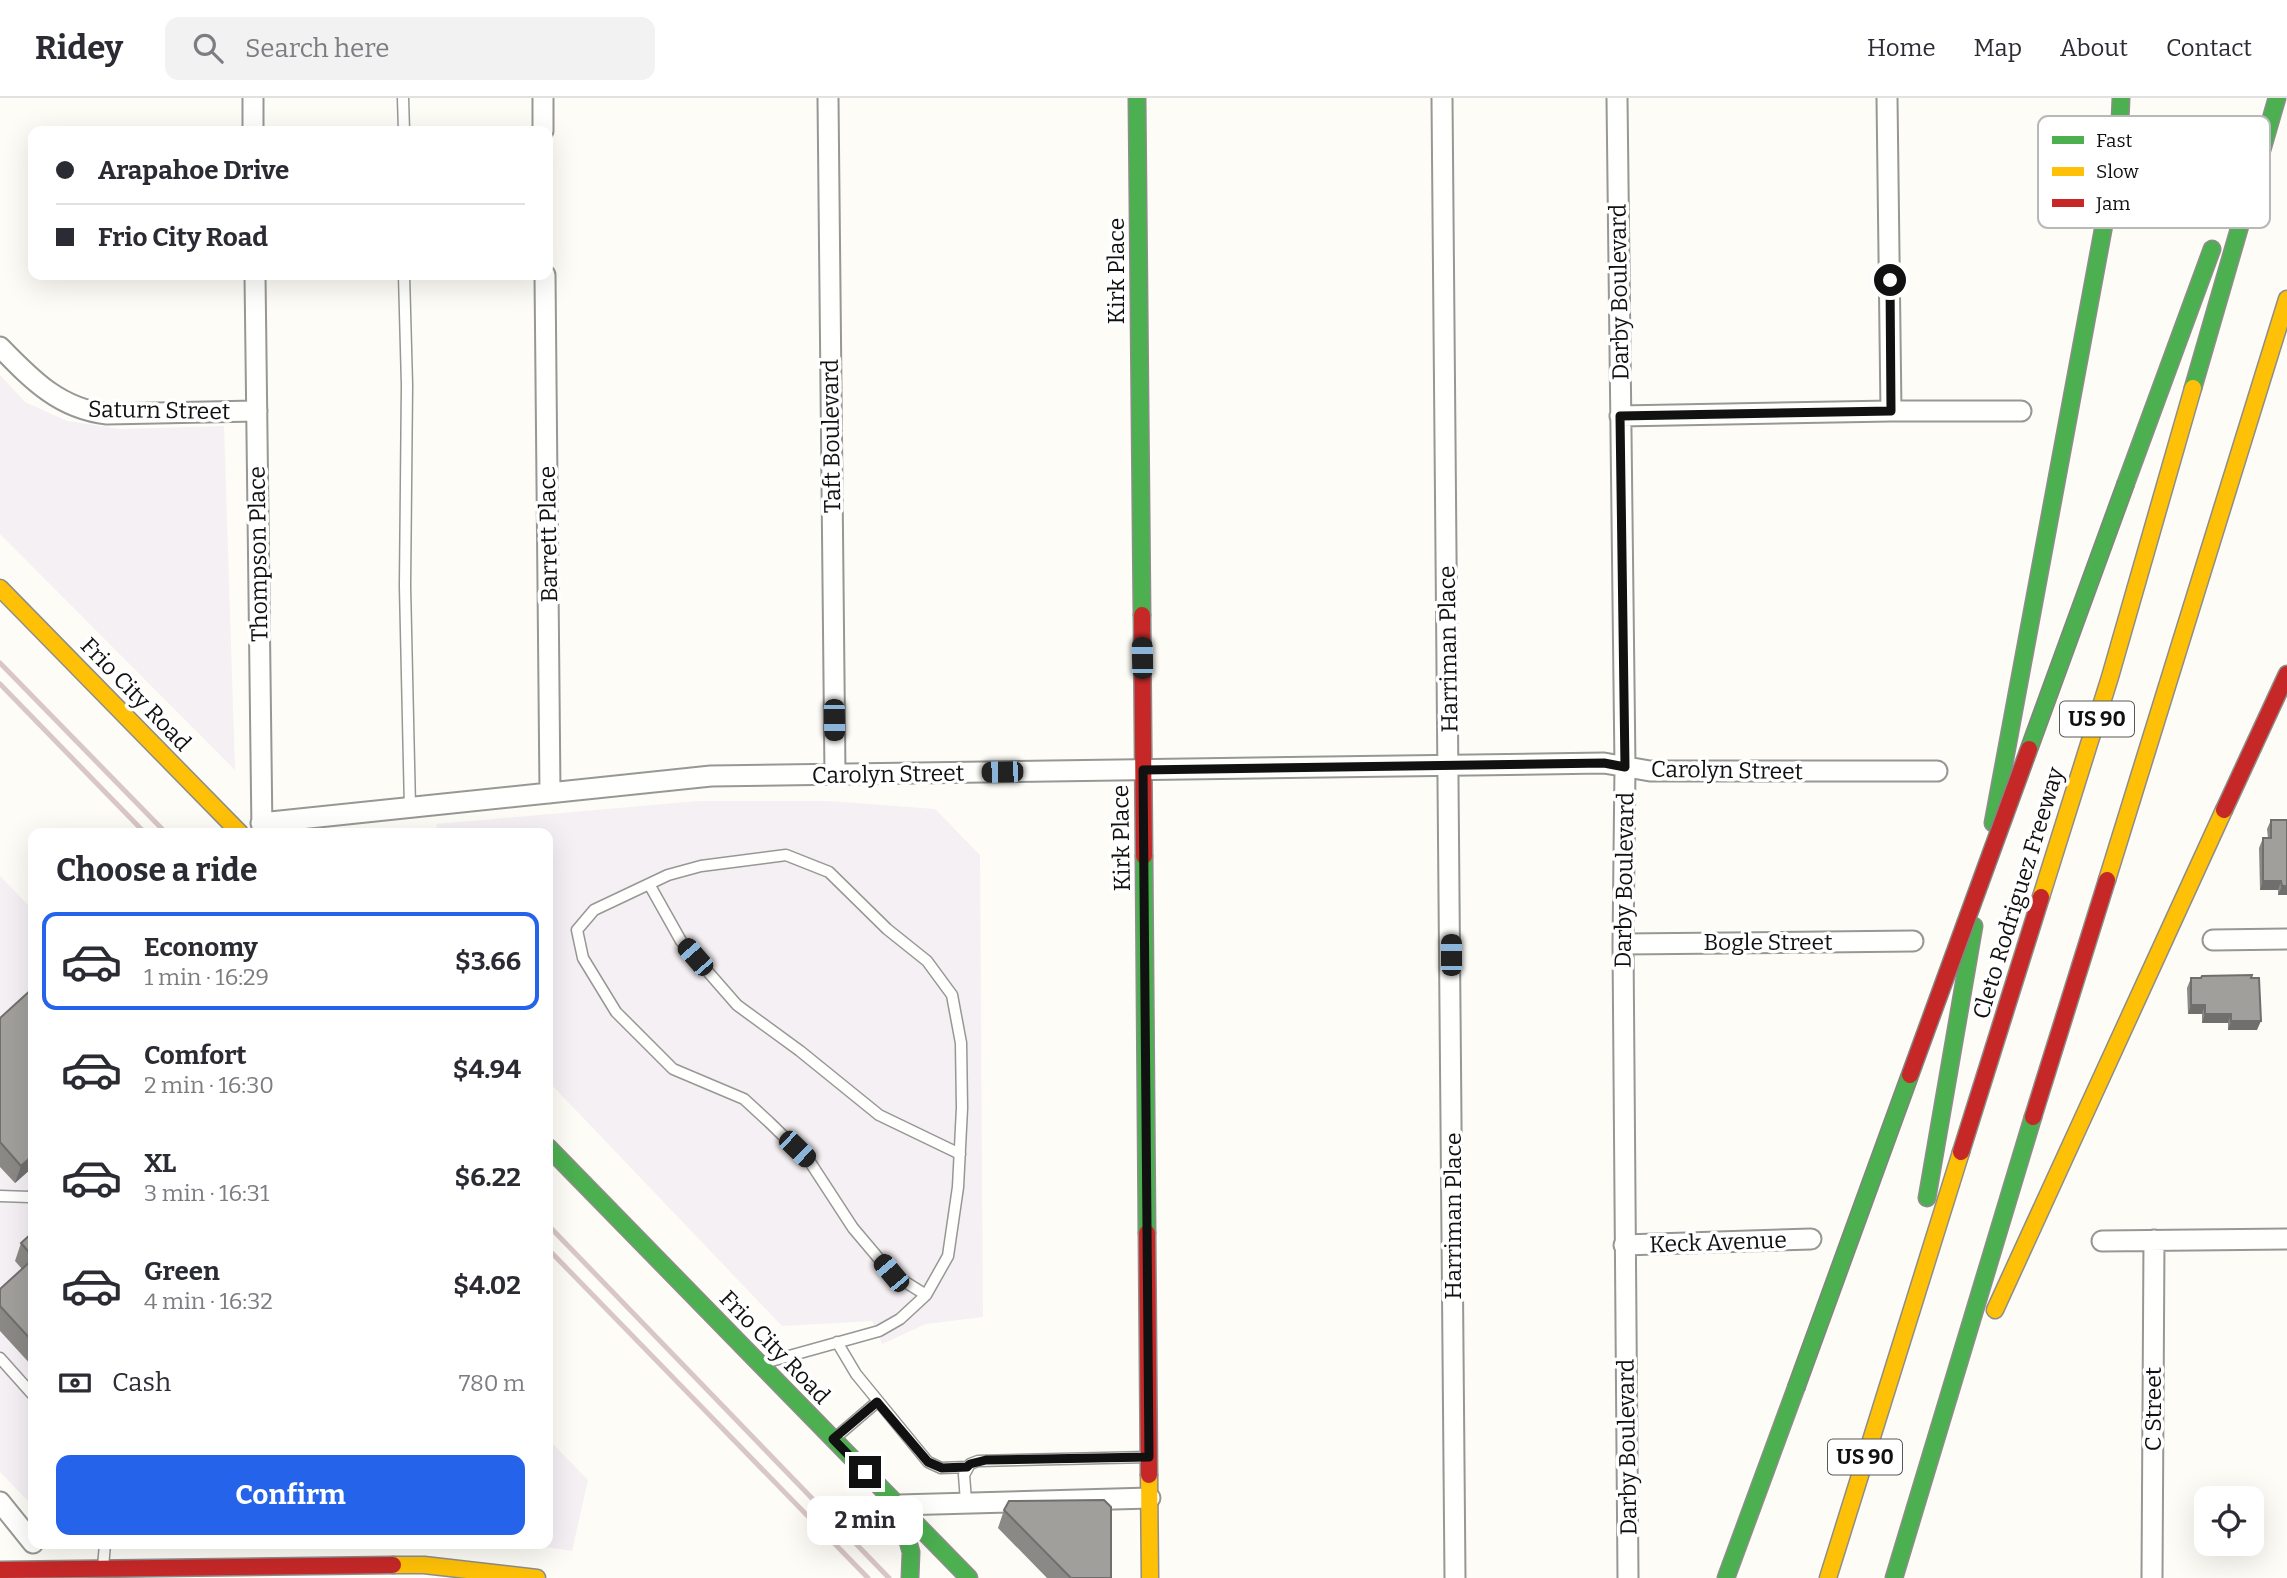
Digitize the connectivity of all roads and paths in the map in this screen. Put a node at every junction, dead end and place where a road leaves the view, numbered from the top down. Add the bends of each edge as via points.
1 (253, 98) edge
2 (403, 98) edge
3 (543, 98) edge
4 (828, 98) edge
5 (1137, 98) edge
6 (1442, 98) edge
7 (1617, 98) edge
8 (1888, 98) edge
9 (2121, 98) edge
10 (2267, 98) edge
11 (2277, 98) edge
12 (2120, 116) edge
13 (2260, 116) edge
14 (2270, 122) edge
15 (253, 126) edge
16 (404, 126) edge
17 (543, 126) edge
18 (2103, 228) edge
19 (2240, 228) edge
20 (2217, 234) dead end
21 (255, 280) edge
22 (404, 280) edge
23 (545, 280) edge
24 (2287, 299) edge
25 (0, 347) edge
26 (257, 411) junction
27 (1891, 411) junction
28 (2021, 411) dead end
29 (1620, 416) junction
30 (0, 588) edge
31 (2287, 674) edge
32 (1449, 765) junction
33 (1625, 767) junction
34 (1143, 770) junction
35 (1937, 771) dead end
36 (835, 775) junction
37 (550, 793) junction
38 (410, 807) junction
39 (235, 828) edge
40 (261, 828) edge
41 (649, 884) junction
42 (2287, 939) edge
43 (2214, 940) dead end
44 (1913, 941) dead end
45 (1623, 944) junction
46 (553, 1152) edge
47 (960, 1154) junction
48 (0, 1196) edge
49 (28, 1197) edge
50 (1811, 1239) dead end
51 (2287, 1239) edge
52 (2154, 1240) junction
53 (2102, 1241) dead end
54 (1625, 1245) junction
55 (926, 1295) junction
56 (1903, 1336) junction
57 (837, 1342) junction
58 (0, 1358) edge
59 (761, 1364) junction
60 (28, 1389) edge
61 (877, 1402) junction
62 (1942, 1424) junction
63 (833, 1439) junction
64 (1149, 1457) junction
65 (967, 1467) junction
66 (1150, 1498) junction
67 (966, 1501) junction
68 (0, 1502) edge
69 (898, 1505) junction
70 (28, 1536) edge
71 (38, 1549) edge
72 (105, 1549) edge
73 (103, 1568) junction
74 (0, 1570) edge
75 (325, 1571) edge
76 (46, 1574) edge
77 (537, 1578) edge
78 (910, 1578) edge
79 (969, 1578) edge
80 (1150, 1578) edge
81 (1455, 1578) edge
82 (1628, 1578) edge
83 (1726, 1578) edge
84 (1828, 1578) edge
85 (1894, 1578) edge
86 (2152, 1578) edge

1 - 15 street
2 - 16 lane
3 - 17 street
4 - 36 street, Taft Boulevard
5 - 34 main road, Kirk Place
6 - 32 street, Harriman Place
7 - 29 street, Darby Boulevard
8 - 27 street
9 - 12 main road
10 - 13 main road
11 - 14 main road, Cleto Rodriguez Freeway / US 90
18 - 56 main road via 2017,682
19 - 56 main road, Cleto Rodriguez Freeway / US 90 via 2110,677
20 - 83 main road, bridge
21 - 26 street, Thompson Place
22 - 38 lane
23 - 37 street, Barrett Place
24 - 62 main road, US 90
25 - 26 street, Saturn Street via 44,388 86,411
26 - 40 street, Thompson Place
27 - 28 street
27 - 29 street
29 - 33 street, Darby Boulevard
30 - 39 main road, Frio City Road
31 - 62 main road
32 - 33 street, Carolyn Street via 1604,763
32 - 34 street, Carolyn Street
32 - 81 street, Harriman Place
33 - 35 street, Carolyn Street via 1650,771
33 - 45 street, Darby Boulevard
34 - 36 street, Carolyn Street
34 - 64 main road, Kirk Place
36 - 37 street, Carolyn Street via 711,776
37 - 38 street, Carolyn Street
38 - 40 street, Carolyn Street
41 - 47 lane via 681,941 737,1005 879,1115
41 - 47 lane via 701,866 786,855 829,872 927,961 951,995 961,1043
41 - 55 lane via 594,910 577,930 583,958 616,1012 673,1069 744,1100 769,1122 810,1162 853,1228 891,1273
42 - 43 street
44 - 45 street, Bogle Street
45 - 54 street, Darby Boulevard
46 - 59 main road, Frio City Road
47 - 55 lane via 948,1256
48 - 49 lane
50 - 54 street, Keck Avenue
51 - 52 street
52 - 53 street
52 - 86 street, C Street
54 - 82 street, Darby Boulevard
55 - 57 lane via 900,1320
56 - 84 main road, Cleto Rodriguez Freeway / US 90
57 - 59 lane
57 - 61 lane
58 - 60 lane
59 - 63 main road, Frio City Road
61 - 63 lane
61 - 65 lane via 928,1462 942,1468
62 - 85 main road, US 90
63 - 69 main road, Frio City Road
64 - 65 lane via 986,1460
64 - 66 main road, Kirk Place
65 - 67 lane
66 - 67 street
66 - 80 main road, Kirk Place
67 - 69 street
68 - 70 street
69 - 78 main road via 908,1539
69 - 79 main road, Frio City Road
71 - 76 street
72 - 73 lane
73 - 75 main road
73 - 76 main road
74 - 76 main road
75 - 77 main road via 424,1566

